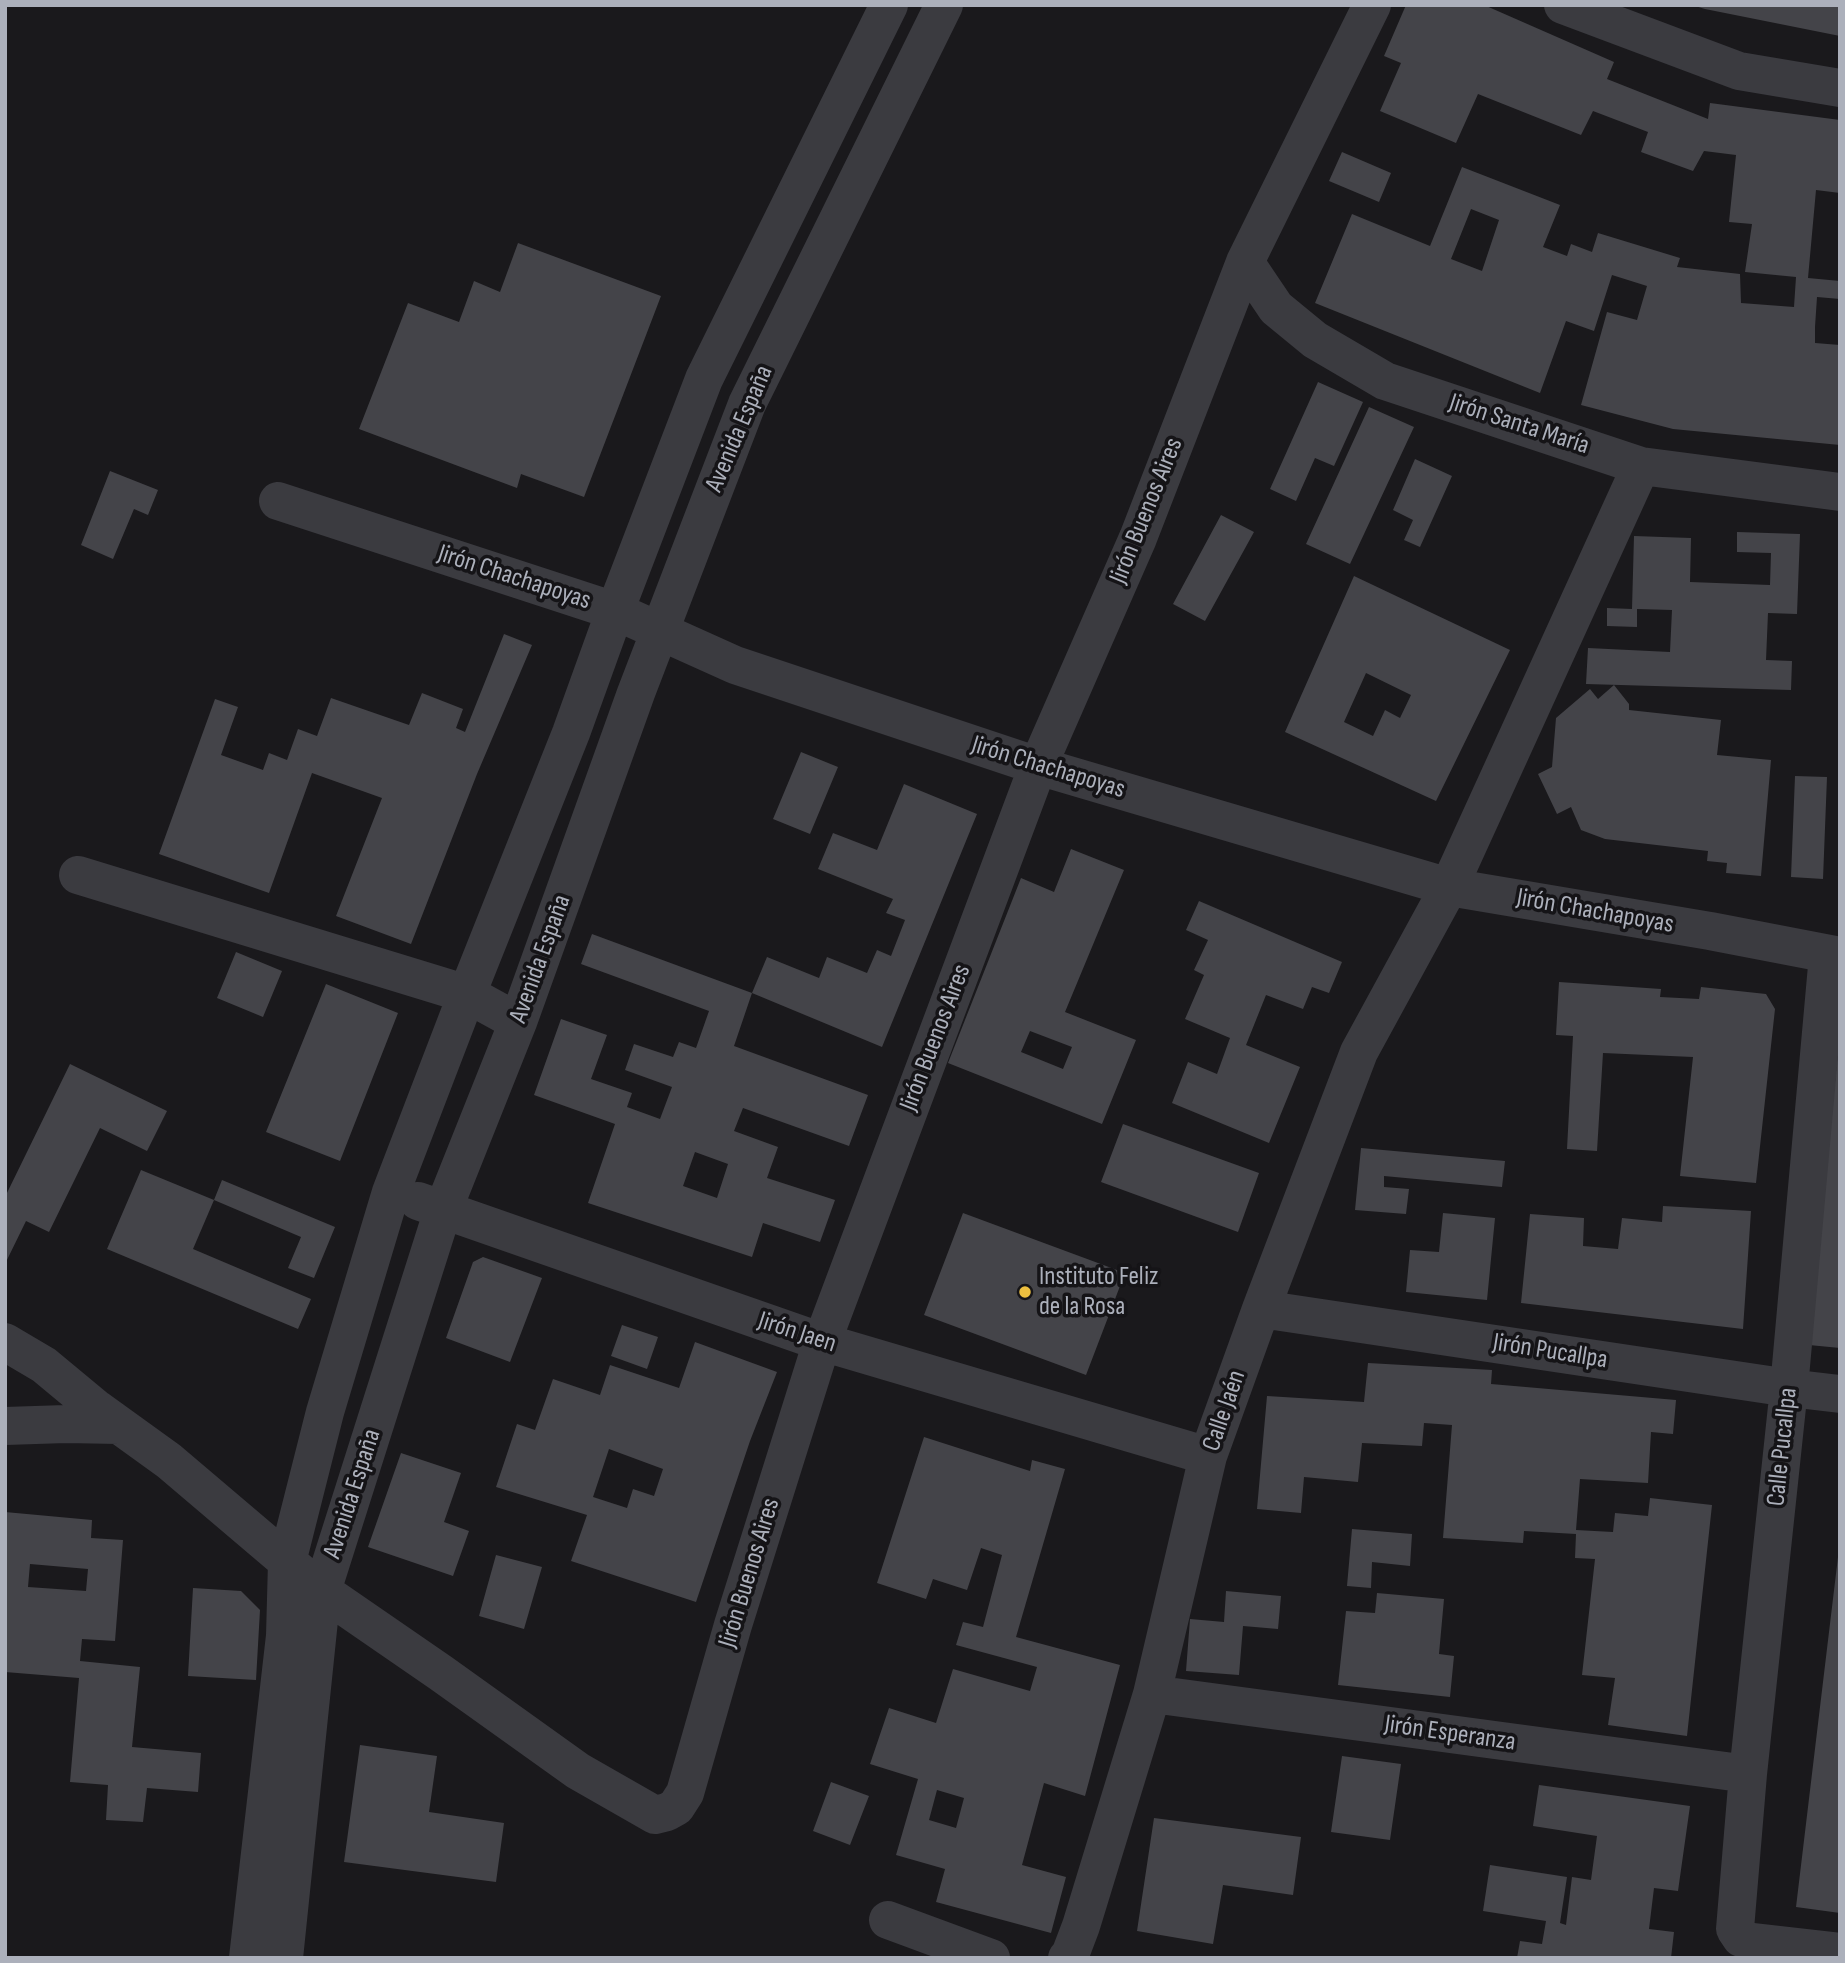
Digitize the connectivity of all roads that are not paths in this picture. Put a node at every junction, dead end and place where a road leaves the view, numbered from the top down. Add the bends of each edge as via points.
1 (889, 5) edge
2 (944, 5) edge
3 (1372, 5) edge
4 (1585, 9) edge
5 (1840, 88) edge
6 (1245, 262) junction
7 (1641, 466) junction
8 (1840, 492) edge
9 (278, 501) dead end
10 (615, 611) junction
11 (660, 632) junction
12 (1038, 766) junction
13 (78, 875) dead end
14 (1449, 887) junction
15 (1834, 955) edge
16 (467, 994) junction
17 (518, 1022) junction
18 (391, 1192) junction
19 (443, 1210) junction
20 (1261, 1309) junction
21 (5, 1342) edge
22 (822, 1342) junction
23 (1789, 1388) junction
24 (1840, 1394) edge
25 (119, 1425) junction
26 (5, 1426) edge
27 (1208, 1456) junction
28 (287, 1562) junction
29 (322, 1591) junction
30 (1152, 1694) junction
31 (1748, 1774) junction
32 (888, 1920) dead end
33 (1840, 1952) edge
34 (248, 1958) edge
35 (284, 1958) edge
36 (991, 1958) edge
37 (1067, 1958) edge

1 - 10 street, Avenida España via 704,379
2 - 11 street, Avenida España via 747,404
3 - 6 street, Jirón Buenos Aires
4 - 5 street via 1739,71
6 - 7 street, Jirón Santa María via 1276,308 1315,340 1385,381
6 - 12 street, Jirón Buenos Aires via 1138,538
7 - 8 street, Jirón Santa María
7 - 14 street, Calle Jaén
9 - 10 street, Jirón Chachapoyas
10 - 11 street, Jirón Chachapoyas
10 - 16 street, Avenida España
11 - 12 street, Jirón Chachapoyas via 735,665
11 - 17 street, Avenida España
12 - 14 street, Jirón Chachapoyas
12 - 22 street, Jirón Buenos Aires
13 - 16 street
14 - 15 street, Jirón Chachapoyas
14 - 20 street, Calle Jaén via 1359,1052
15 - 23 street, Calle Pucallpa
16 - 17 street
16 - 18 street, Avenida España
17 - 19 street, Avenida España
18 - 19 street, Jirón Jaen
18 - 28 street, Avenida España via 325,1412
19 - 22 street, Jirón Jaen
19 - 29 street, Avenida España
20 - 23 street, Jirón Pucallpa
20 - 27 street, Calle Jaén
21 - 25 street via 44,1366
22 - 27 street, Jirón Jaen
22 - 29 street, Jirón Buenos Aires via 685,1793 667,1812 655,1815 578,1771
23 - 24 street, Jirón Pucallpa
23 - 31 street, Calle Pucallpa
25 - 26 street
25 - 28 street via 169,1461
27 - 30 street, Calle Jaén
28 - 29 street
28 - 34 street, Avenida España via 285,1636
29 - 35 street, Avenida España
30 - 31 street, Jirón Esperanza
30 - 37 street, Calle Jaén via 1081,1926
31 - 33 street, Calle Pucallpa via 1735,1929 1741,1938 1752,1942
32 - 36 street

